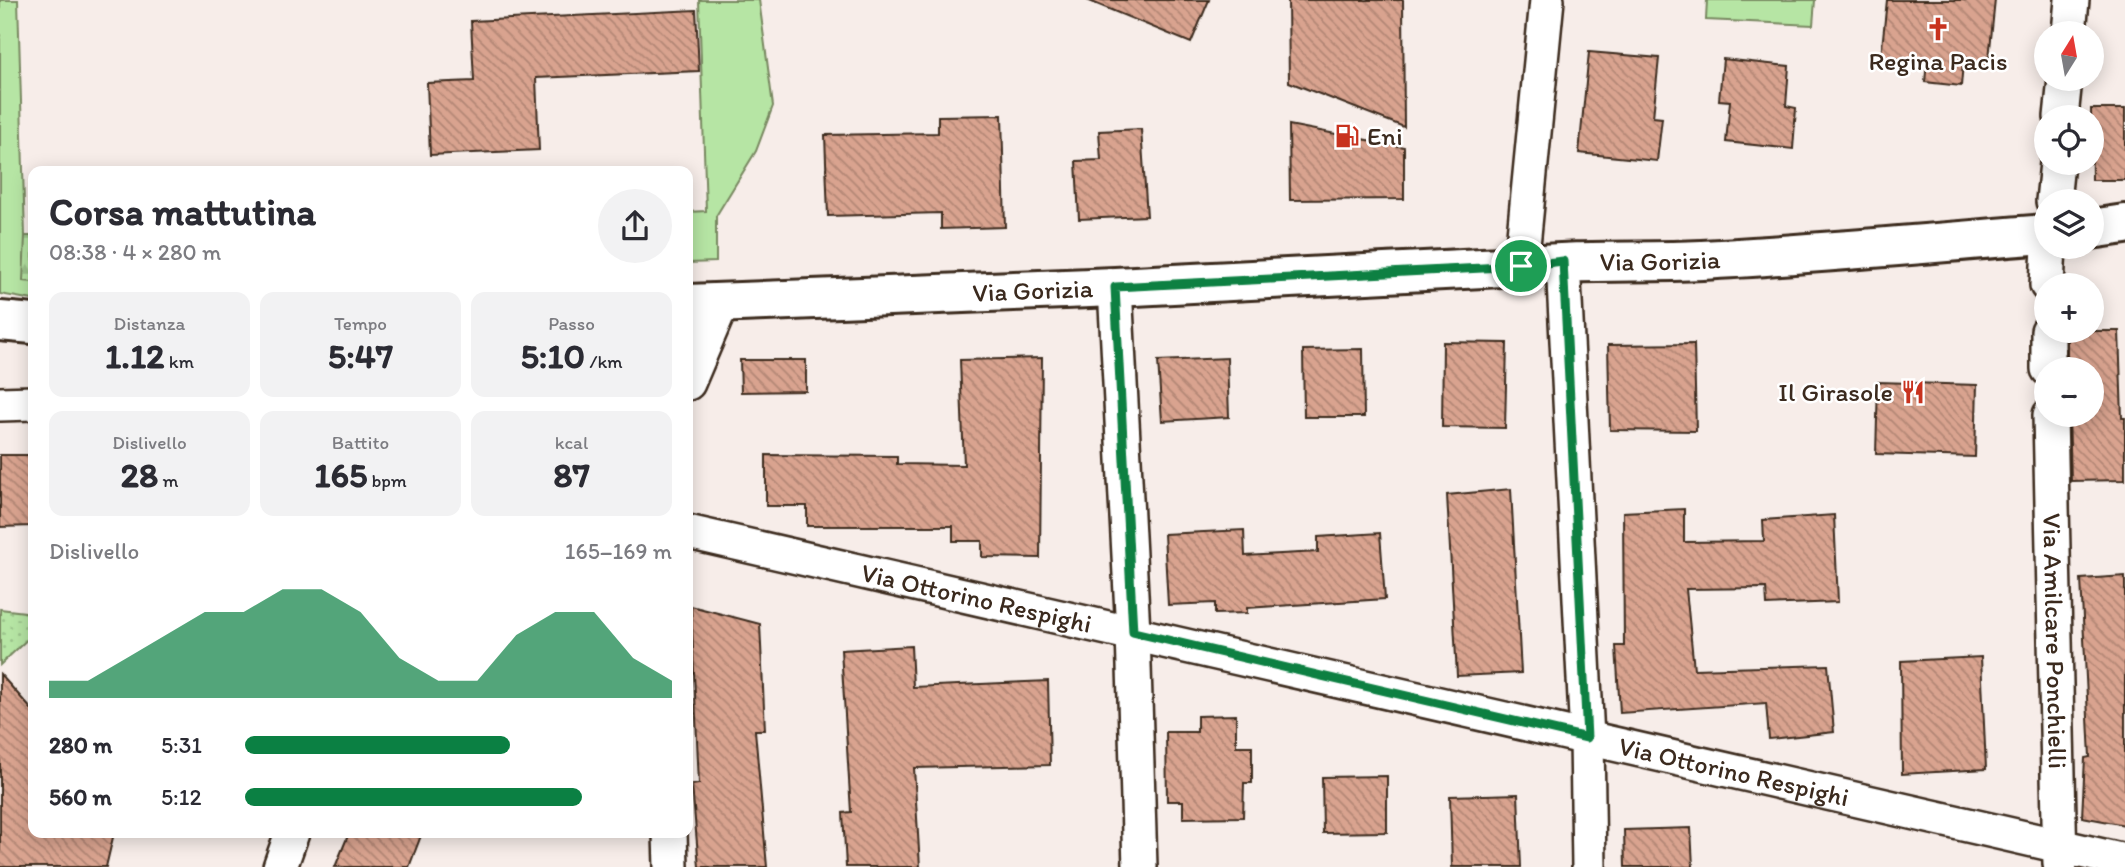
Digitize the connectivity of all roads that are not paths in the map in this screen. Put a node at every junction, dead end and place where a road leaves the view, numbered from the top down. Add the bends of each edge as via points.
1 (1548, 0) edge
2 (2072, 0) edge
3 (2070, 21) edge
4 (2125, 224) edge
5 (2104, 227) edge
6 (2034, 235) edge
7 (1563, 261) junction
8 (1521, 266) junction
9 (1115, 287) junction
10 (705, 303) edge
11 (0, 321) edge
12 (28, 324) edge
13 (28, 333) edge
14 (0, 335) edge
15 (693, 359) edge
16 (28, 403) edge
17 (0, 404) edge
18 (2050, 427) edge
19 (693, 533) edge
20 (1133, 632) junction
21 (1587, 738) junction
22 (290, 838) edge
23 (670, 838) edge
24 (2060, 855) edge
25 (2125, 861) edge
26 (280, 867) edge
27 (671, 867) edge
28 (1140, 867) edge
29 (1589, 867) edge

1 - 8 street
2 - 3 street
4 - 5 main road
6 - 7 main road, Via Gorizia via 1703,260
7 - 8 main road, Via Gorizia
7 - 21 street
8 - 9 main road, Via Gorizia
9 - 10 main road, Via Gorizia
9 - 20 street
10 - 15 street
11 - 12 main road
13 - 14 main road
16 - 17 street
18 - 24 street, Via Amilcare Ponchielli
19 - 20 street, Via Ottorino Respighi
20 - 21 street, Via Ottorino Respighi
20 - 28 street
21 - 24 street, Via Ottorino Respighi
21 - 29 street
22 - 26 street
23 - 27 street
24 - 25 street, Via Ottorino Respighi

